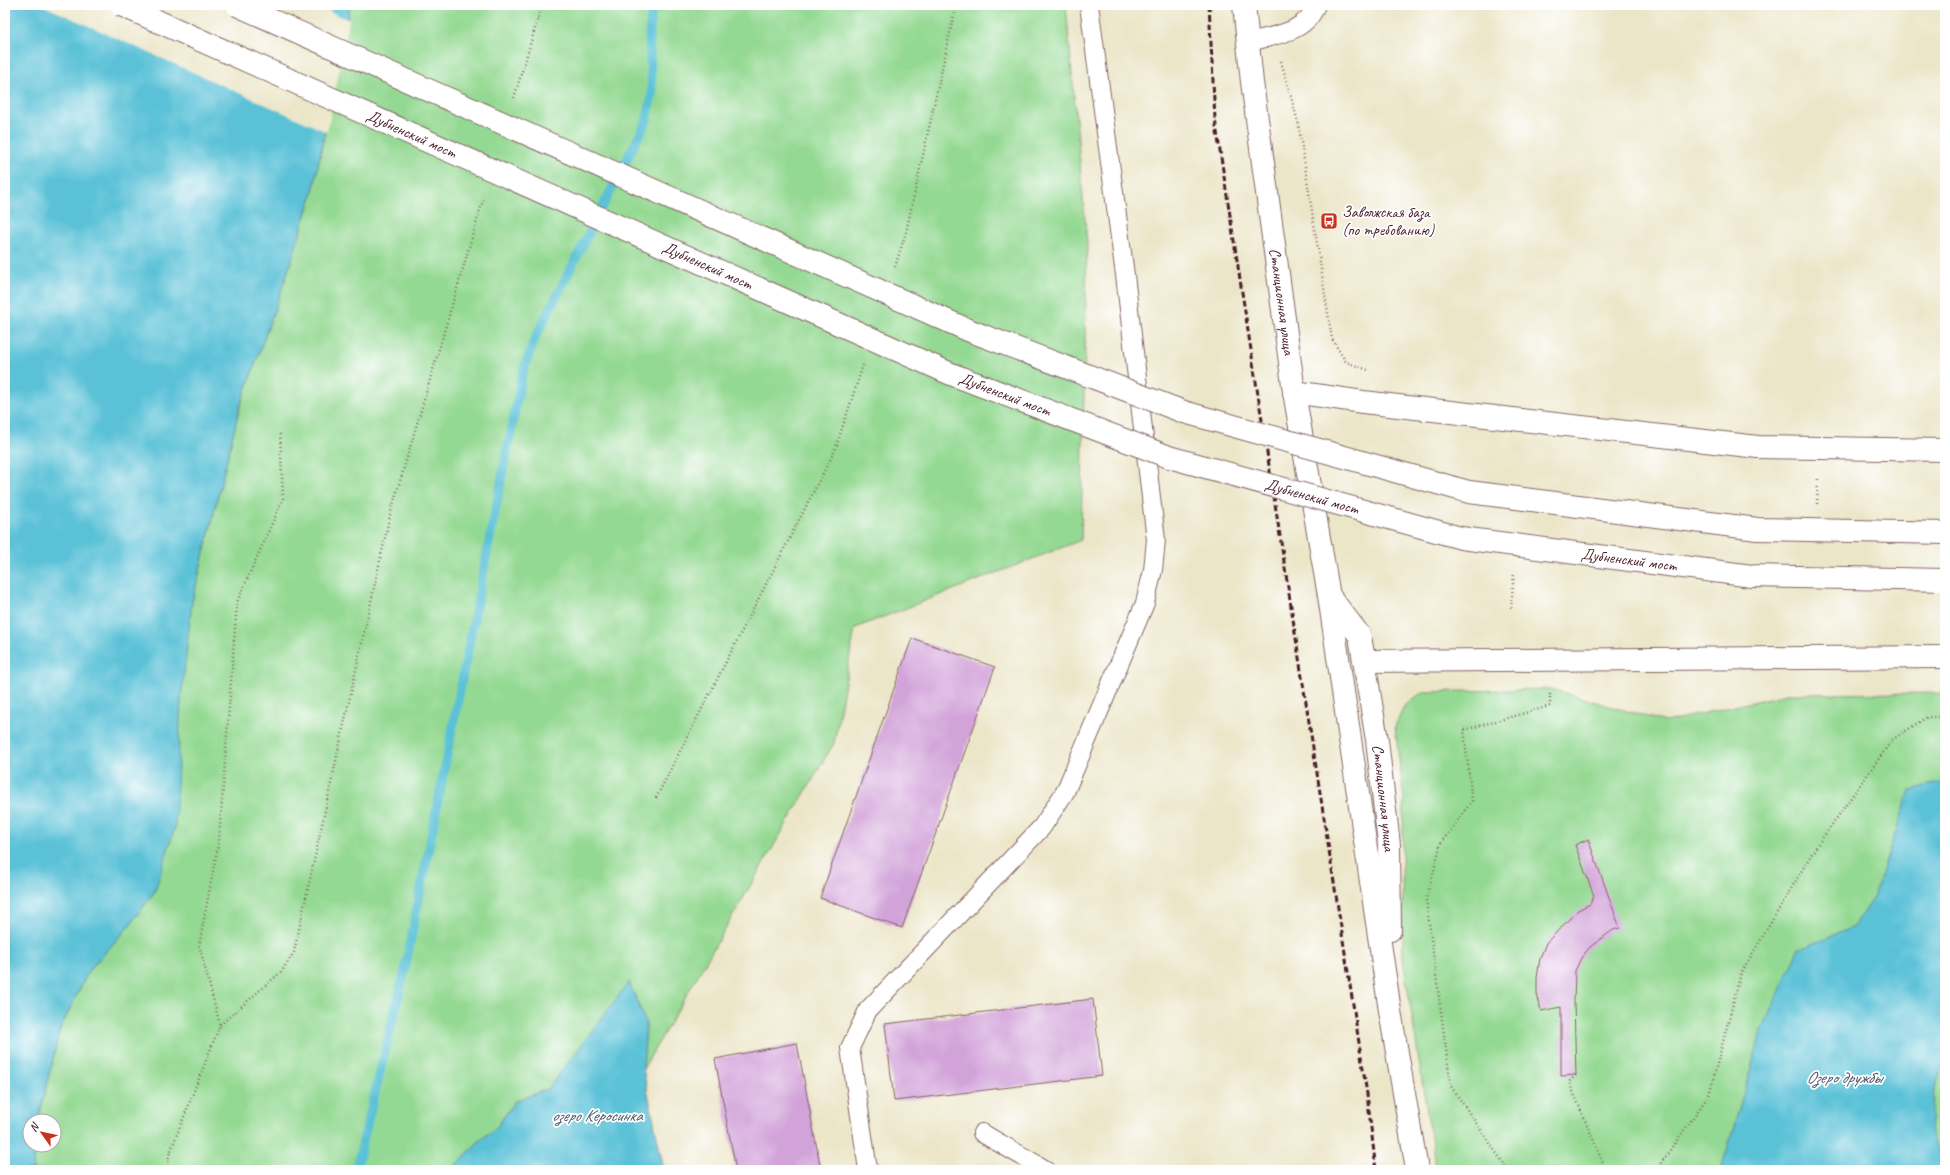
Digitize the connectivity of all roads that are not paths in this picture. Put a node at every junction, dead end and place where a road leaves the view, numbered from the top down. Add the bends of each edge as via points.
1 (121, 5) edge
2 (237, 5) edge
3 (1090, 5) edge
4 (1244, 5) edge
5 (1316, 5) edge
6 (1249, 42) junction
7 (1294, 392) junction
8 (1945, 450) edge
9 (1945, 533) edge
10 (1945, 580) edge
11 (1329, 596) junction
12 (1945, 657) edge
13 (1364, 661) junction
14 (1390, 1011) junction
15 (982, 1134) dead end
16 (868, 1170) edge
17 (1046, 1170) edge
18 (1417, 1170) edge

1 - 10 main road, Дубненский мост, bridge via 951,374 1169,457 1461,538 1752,576
2 - 9 main road, bridge via 968,330 1184,412 1469,492 1757,529
3 - 16 lane via 1156,540 1153,570 1145,603 1065,792 1042,827 868,1010 850,1048
4 - 6 main road, Станционная улица
5 - 6 lane via 1312,16 1293,30
6 - 7 main road, Станционная улица via 1252,82
7 - 8 main road via 1758,447
7 - 11 main road, Станционная улица
11 - 13 main road, Станционная улица via 1360,636
11 - 14 main road, Станционная улица
12 - 13 main road
13 - 14 main road, Станционная улица via 1377,740 1389,845
14 - 18 main road, Станционная улица
15 - 17 lane

